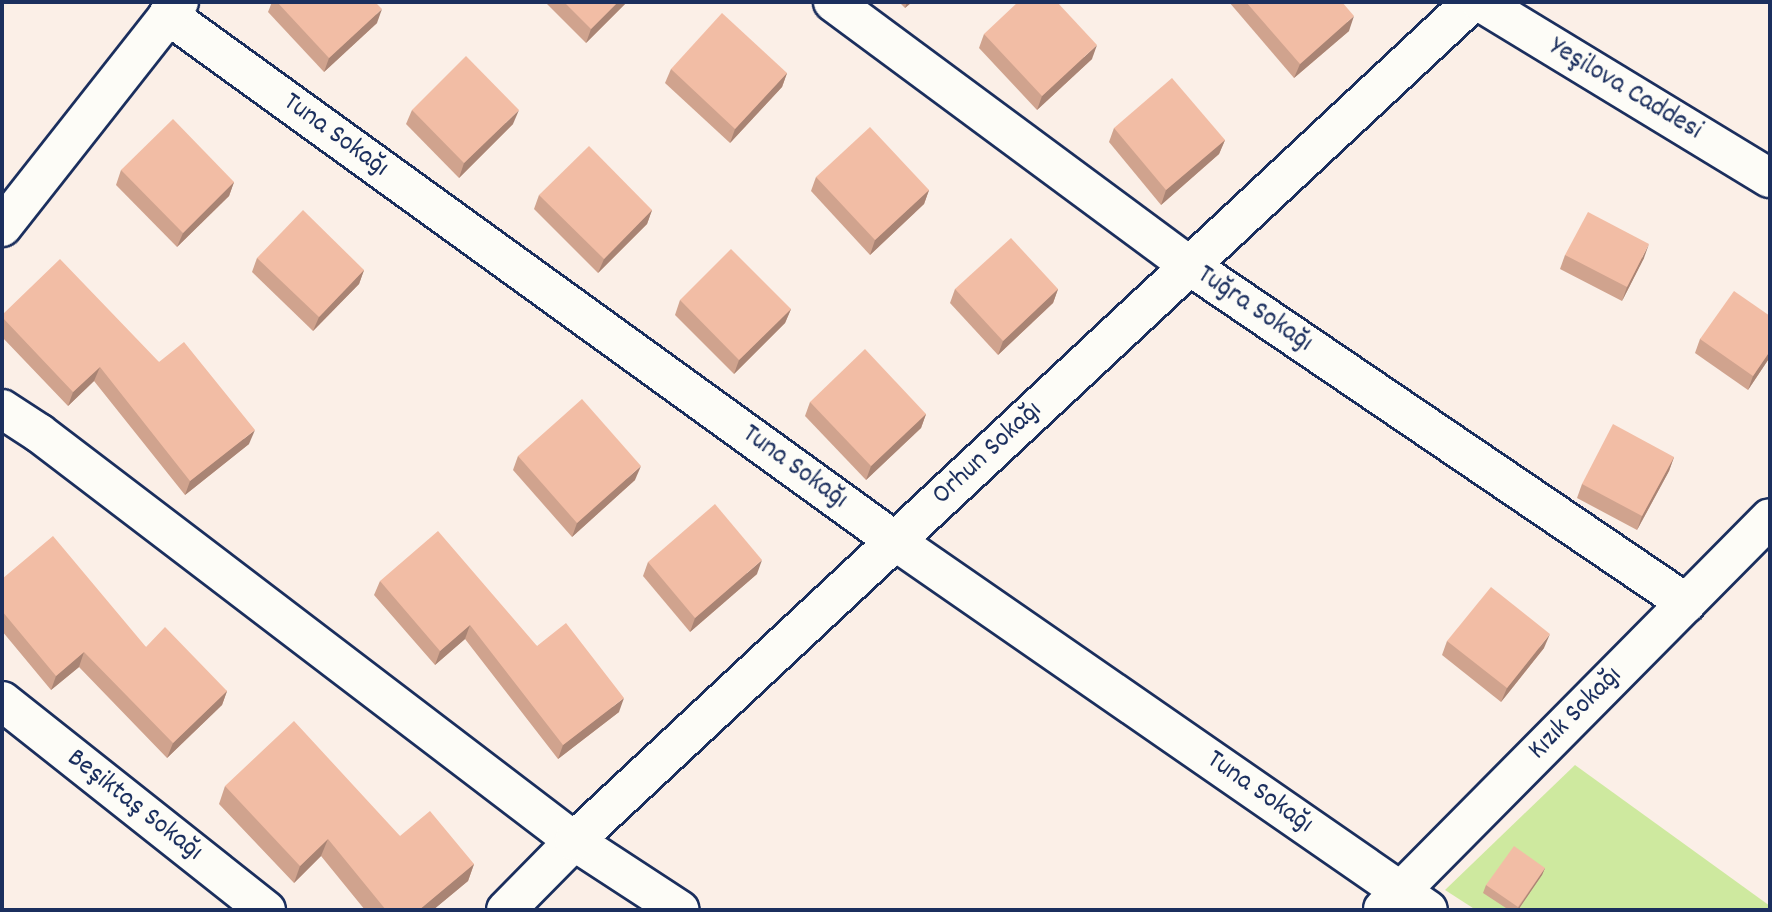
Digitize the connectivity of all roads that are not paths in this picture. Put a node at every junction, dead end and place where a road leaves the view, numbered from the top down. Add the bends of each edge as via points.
1 (833, 2) edge
2 (1472, 2) edge
3 (1480, 2) edge
4 (174, 8) edge
5 (1770, 178) edge
6 (2, 227) edge
7 (1190, 266) junction
8 (2, 409) edge
9 (1770, 518) edge
10 (895, 541) junction
11 (1686, 603) junction
12 (2, 701) edge
13 (574, 841) junction
14 (1403, 904) edge
15 (266, 910) edge
16 (506, 910) edge
17 (680, 910) edge

1 - 7 street, Tuğra Sokağı
2 - 7 street, Orhun Sokağı
3 - 5 street, Yeşilova Caddesi
4 - 6 street
4 - 10 street, Tuna Sokağı
7 - 10 street, Orhun Sokağı
7 - 11 street, Tuğra Sokağı
8 - 13 street
9 - 11 street, Kızık Sokağı
10 - 13 street, Orhun Sokağı
10 - 14 street, Tuna Sokağı
11 - 14 street, Kızık Sokağı
12 - 15 street, Beşiktaş Sokağı
13 - 16 street, Orhun Sokağı
13 - 17 street

